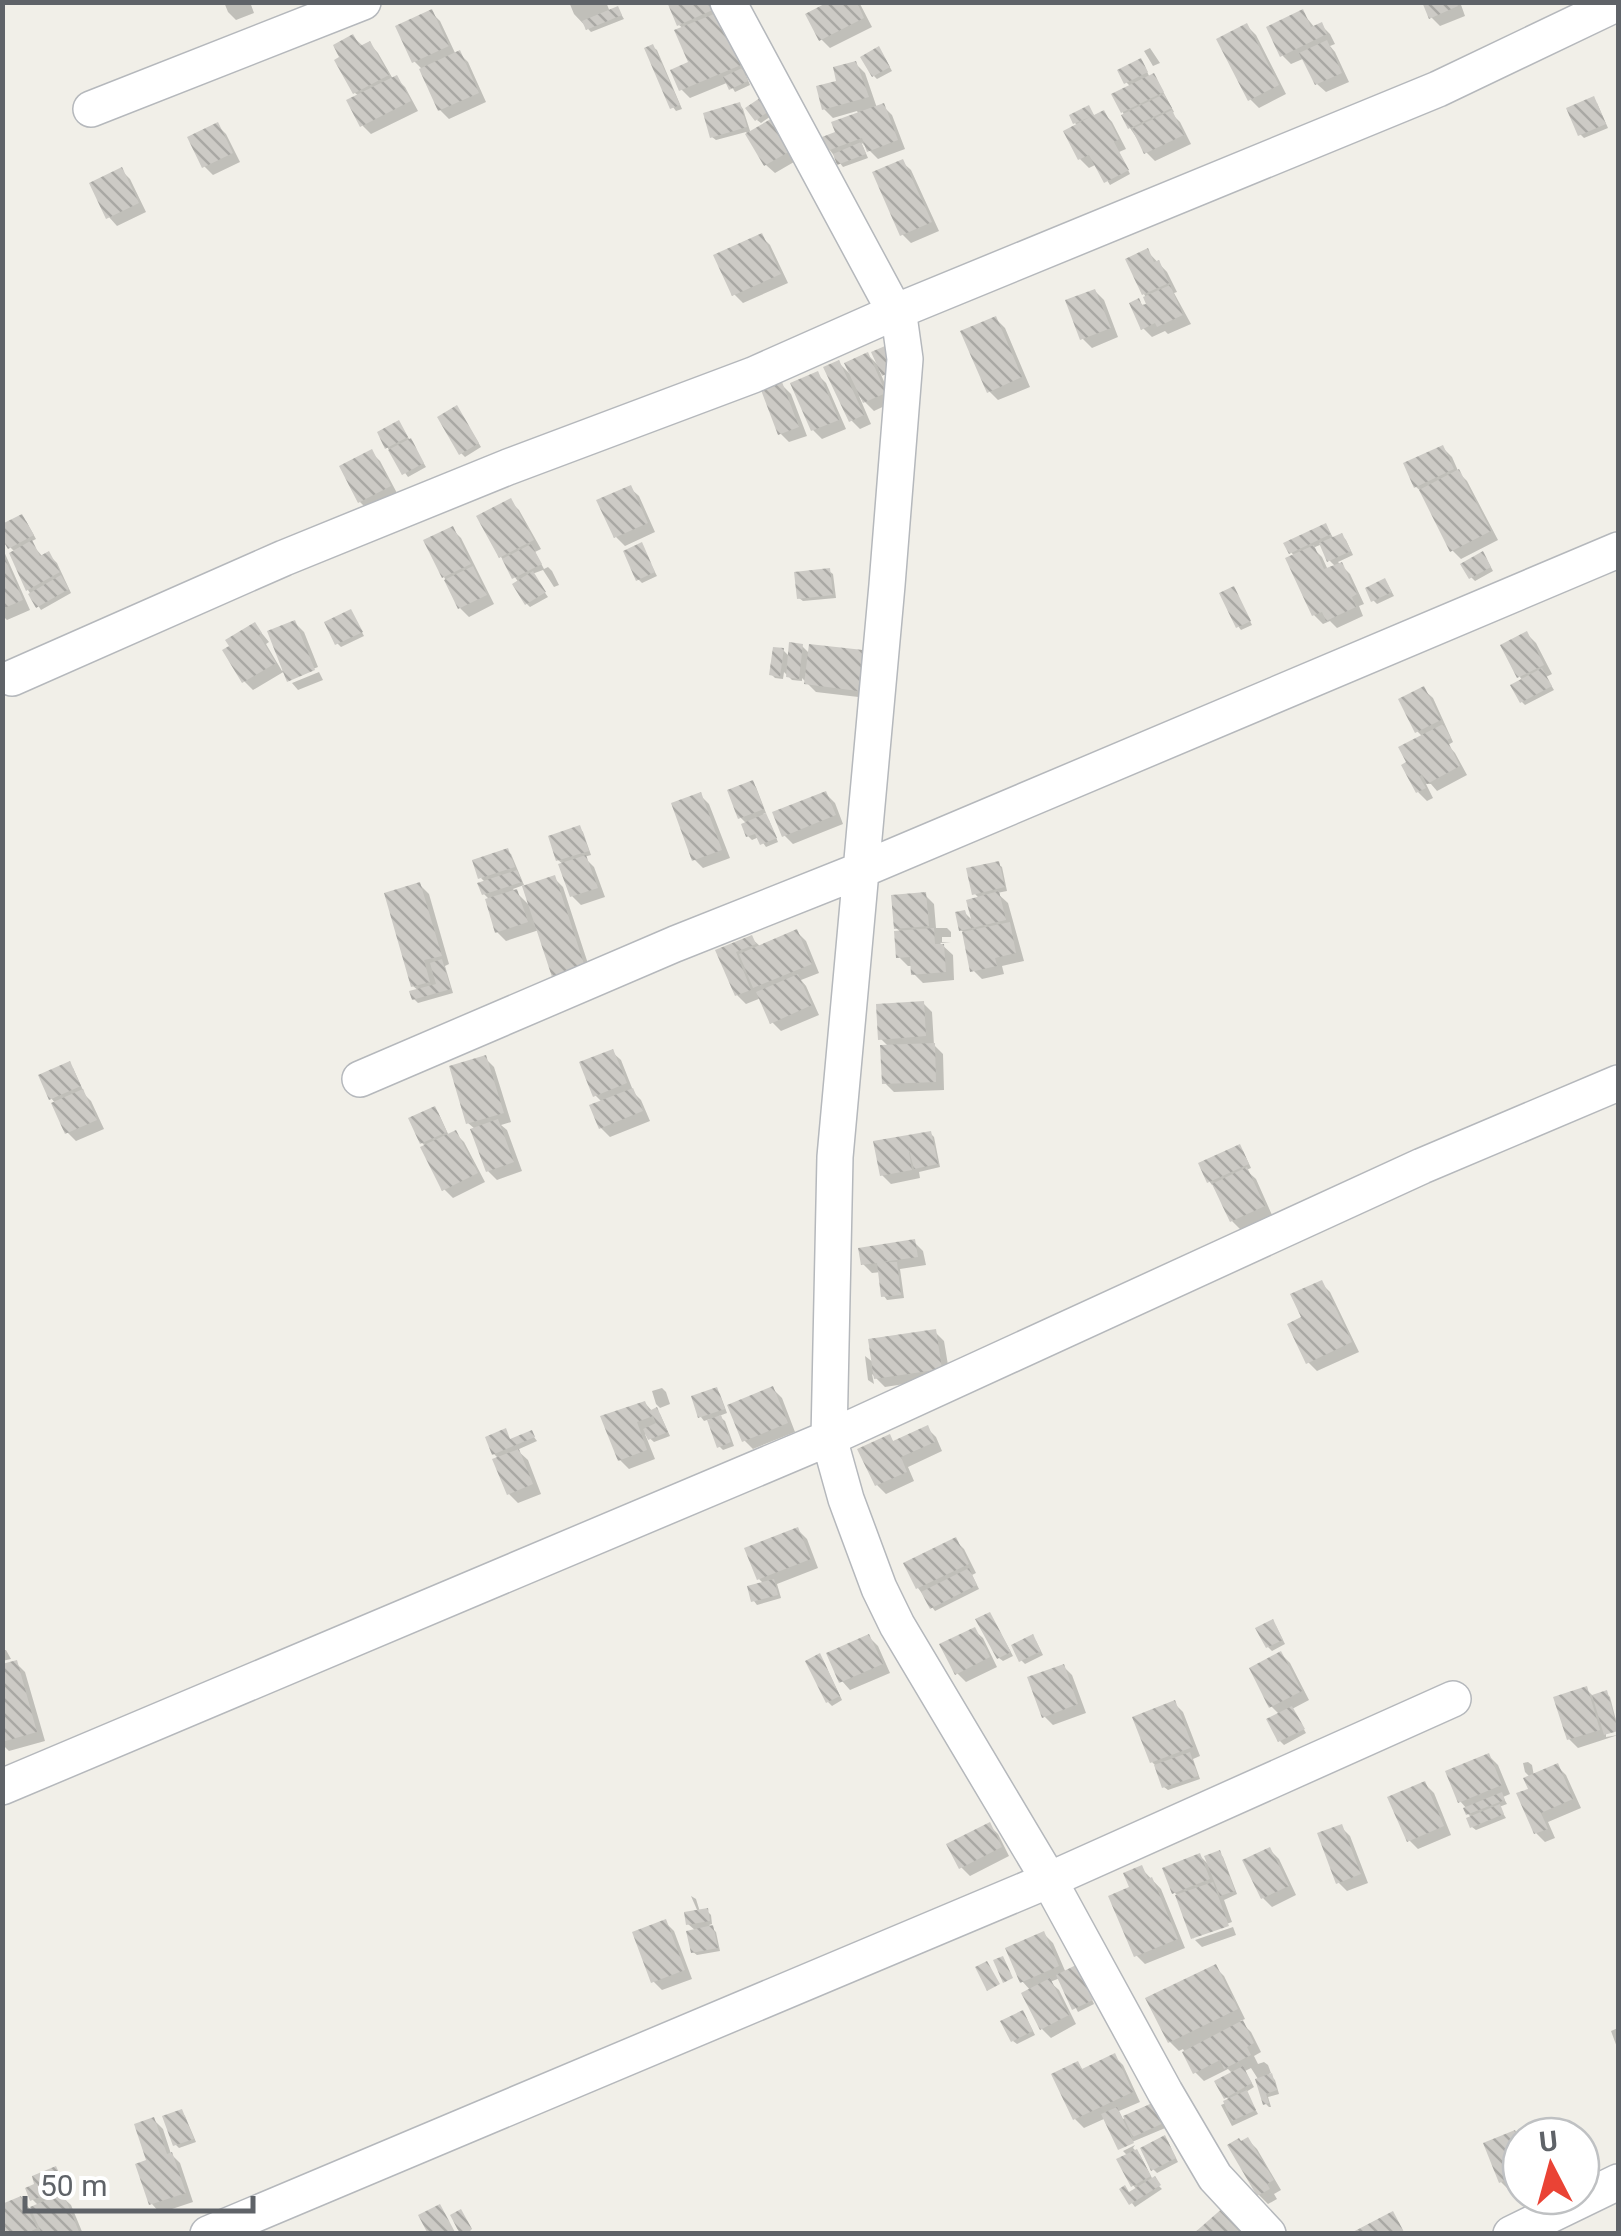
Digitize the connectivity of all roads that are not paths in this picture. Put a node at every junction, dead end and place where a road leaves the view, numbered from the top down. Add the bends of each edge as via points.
1 (362, 2) edge
2 (728, 2) edge
3 (1618, 3) edge
4 (91, 109) dead end
5 (895, 312) junction
6 (1618, 550) edge
7 (12, 678) dead end
8 (860, 870) junction
9 (360, 1079) dead end
10 (1618, 1083) edge
11 (829, 1438) junction
12 (1453, 1699) dead end
13 (2, 1787) edge
14 (1048, 1880) junction
15 (1618, 2182) edge
16 (208, 2234) edge
17 (1268, 2234) edge
18 (1510, 2234) edge

1 - 4 street
2 - 5 street
3 - 5 street via 1438,89
5 - 7 street via 753,376 284,558
5 - 8 street via 906,360
6 - 8 street
8 - 9 street
8 - 11 street via 836,1157
10 - 11 street
11 - 13 street
11 - 14 street via 897,1625
12 - 14 street
14 - 16 street
14 - 17 street via 1215,2176
15 - 18 street

